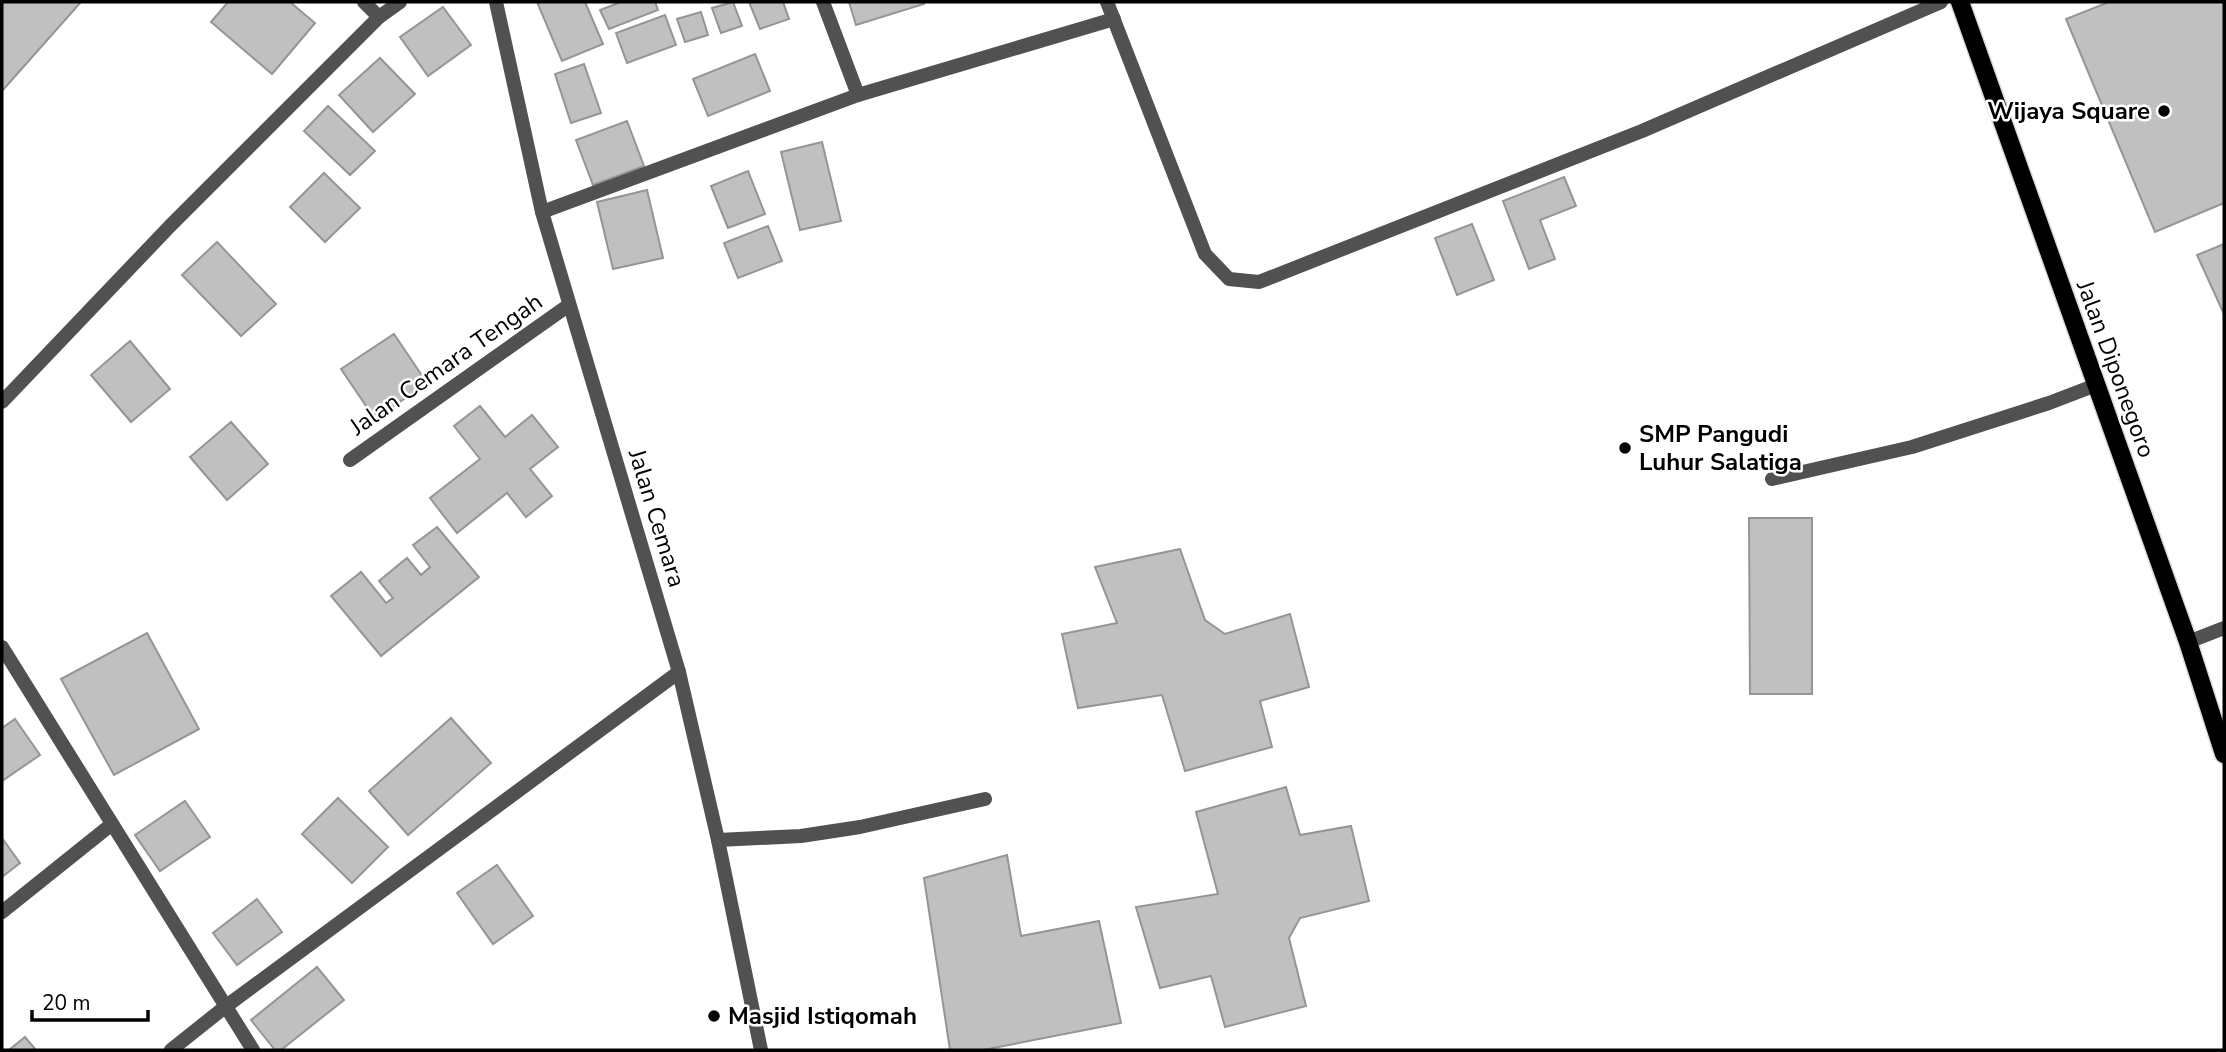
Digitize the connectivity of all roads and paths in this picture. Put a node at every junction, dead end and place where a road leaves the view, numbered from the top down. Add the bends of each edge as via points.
1 (364, 2) edge
2 (400, 2) edge
3 (496, 2) edge
4 (823, 2) edge
5 (1107, 2) edge
6 (1941, 2) edge
7 (1959, 2) edge
8 (379, 17) junction
9 (1114, 19) junction
10 (858, 94) junction
11 (542, 212) junction
12 (569, 305) junction
13 (2096, 385) junction
14 (2, 402) edge
15 (350, 460) dead end
16 (1772, 479) dead end
17 (2224, 628) edge
18 (2189, 642) junction
19 (2, 647) edge
20 (679, 671) junction
21 (2224, 754) edge
22 (985, 799) dead end
23 (112, 824) junction
24 (718, 840) junction
25 (2, 912) edge
26 (225, 1007) junction
27 (171, 1050) edge
28 (253, 1050) edge
29 (761, 1050) edge

1 - 8 street
2 - 8 street
3 - 11 street, Jalan Cemara
4 - 10 street
5 - 9 street
6 - 9 street via 1642,131 1259,282 1229,279 1205,254
7 - 13 main road, Jalan Diponegoro
8 - 14 street
9 - 10 street
10 - 11 street
11 - 12 street, Jalan Cemara
12 - 15 street, Jalan Cemara Tengah
12 - 20 street, Jalan Cemara
13 - 16 street via 1912,447
13 - 18 main road, Jalan Diponegoro
17 - 18 street
18 - 21 main road, Jalan Diponegoro
19 - 23 street
20 - 24 street, Jalan Cemara
20 - 26 street
22 - 24 street via 860,827
23 - 25 street
23 - 26 street
24 - 29 street, Jalan Cemara
26 - 27 street
26 - 28 street

